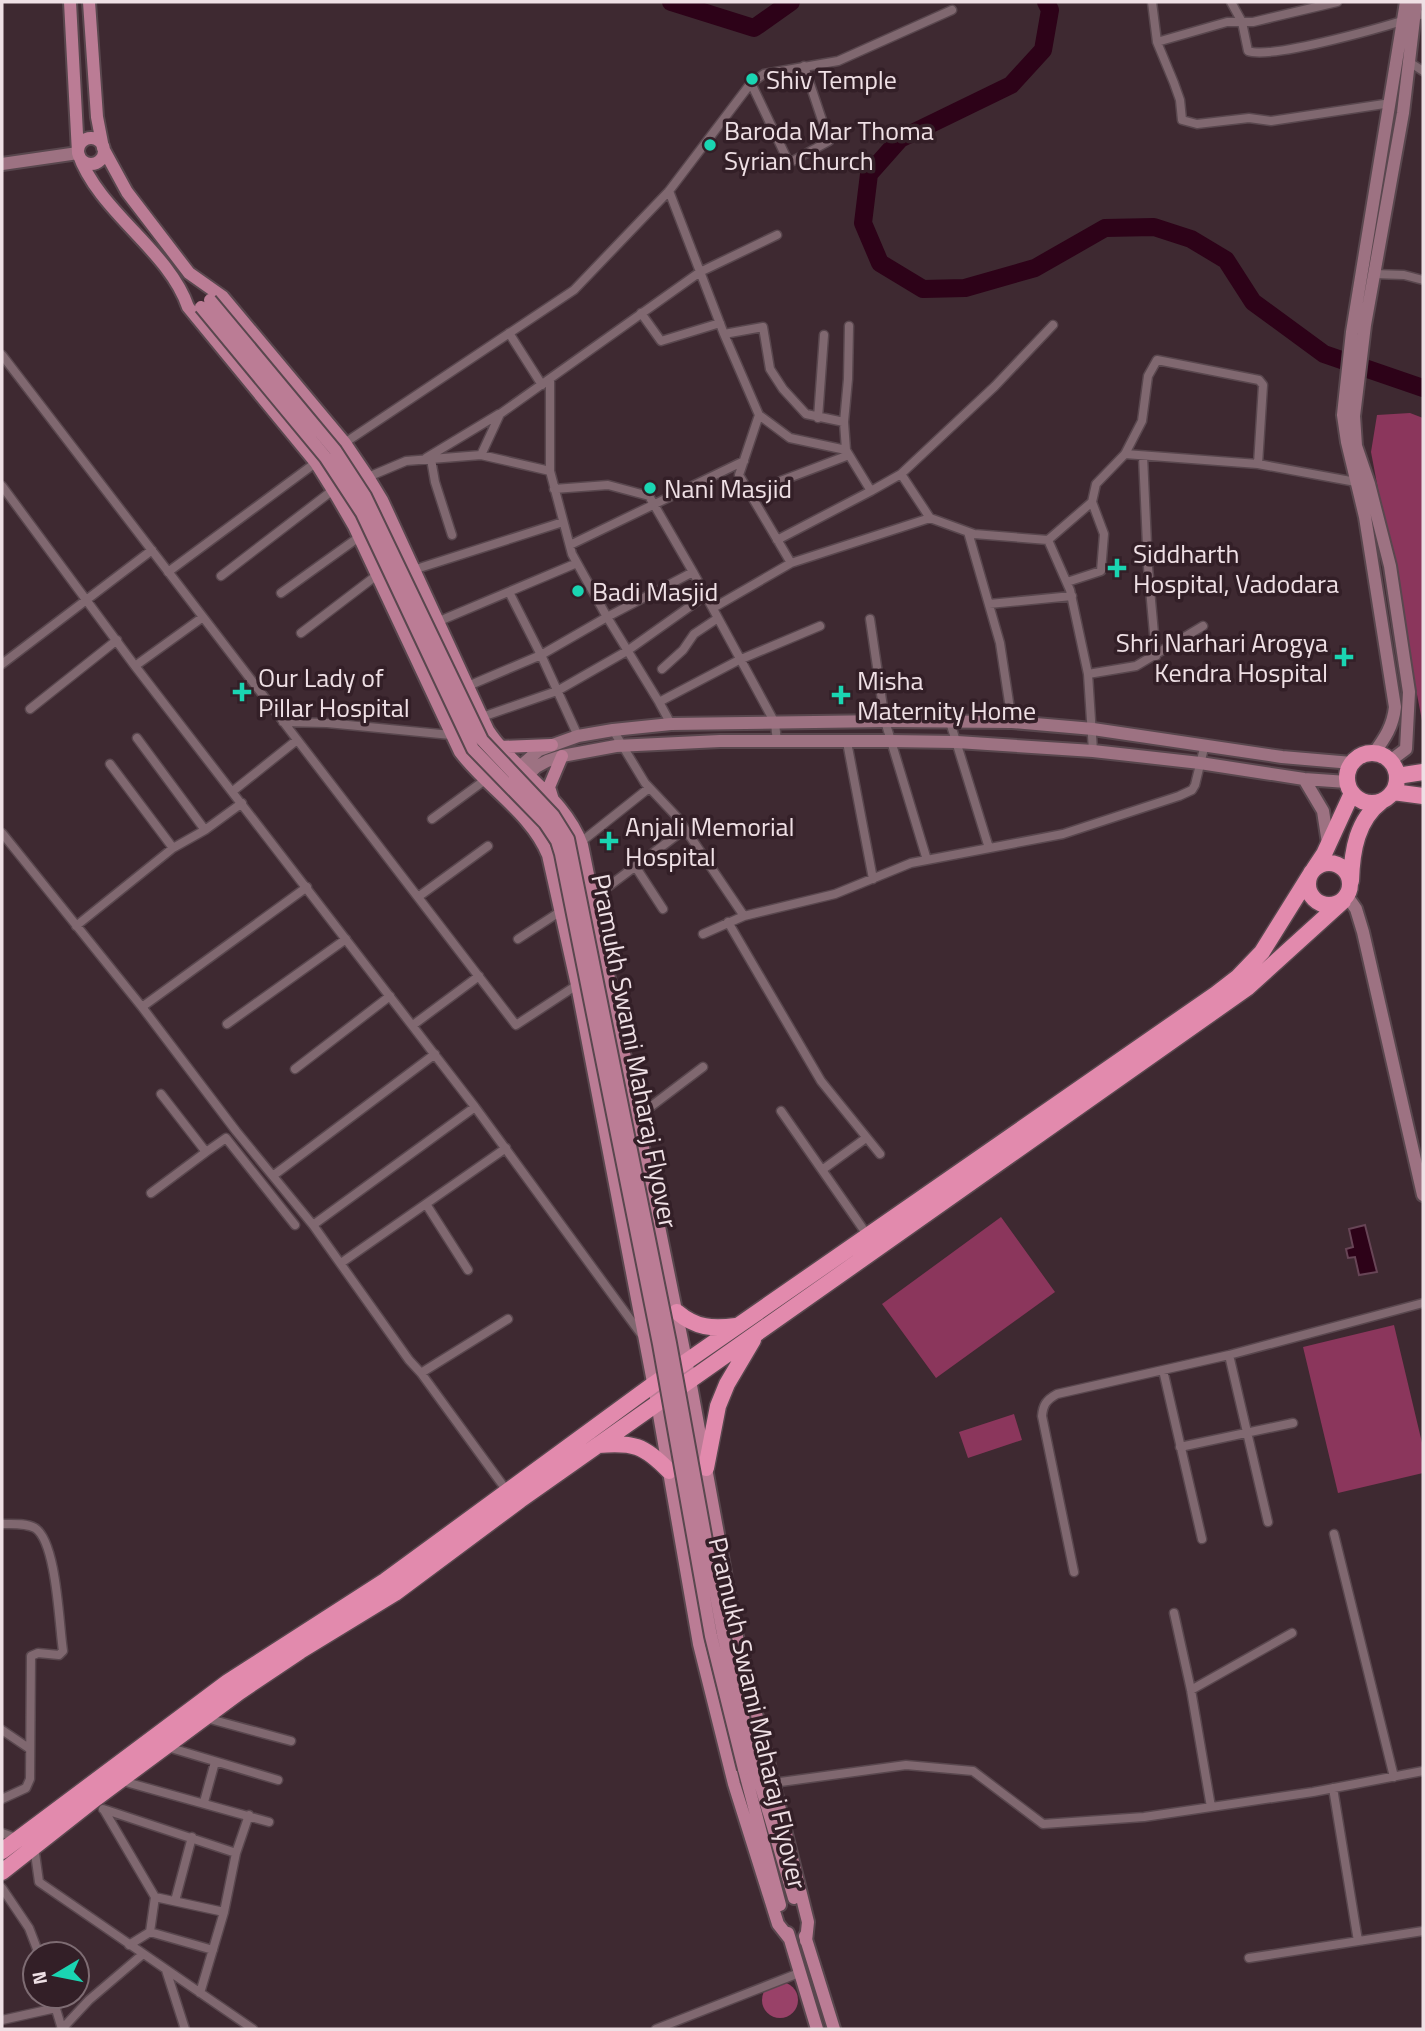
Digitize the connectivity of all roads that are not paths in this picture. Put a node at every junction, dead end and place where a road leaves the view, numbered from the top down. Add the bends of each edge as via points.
1 (70, 2) edge
2 (89, 2) edge
3 (1152, 2) edge
4 (1231, 2) edge
5 (1284, 2) edge
6 (1337, 2) edge
7 (1406, 2) edge
8 (1416, 2) edge
9 (952, 10) dead end
10 (1286, 13) junction
11 (1413, 18) edge
12 (1242, 22) junction
13 (1157, 42) junction
14 (1409, 62) junction
15 (804, 66) junction
16 (1423, 71) edge
17 (751, 83) junction
18 (1391, 103) junction
19 (103, 148) junction
20 (78, 153) junction
21 (2, 164) edge
22 (669, 191) junction
23 (778, 235) dead end
24 (700, 272) junction
25 (189, 273) junction
26 (1374, 274) junction
27 (1423, 280) edge
28 (181, 288) junction
29 (205, 304) junction
30 (641, 313) junction
31 (720, 323) junction
32 (1053, 325) dead end
33 (849, 326) dead end
34 (509, 333) junction
35 (724, 334) junction
36 (824, 335) dead end
37 (2, 355) edge
38 (550, 379) junction
39 (542, 385) junction
40 (504, 411) junction
41 (759, 415) junction
42 (1348, 416) junction
43 (818, 418) junction
44 (844, 422) junction
45 (345, 443) junction
46 (848, 453) junction
47 (1125, 454) junction
48 (481, 455) junction
49 (1143, 456) junction
50 (428, 459) junction
51 (744, 461) junction
52 (316, 463) junction
53 (1258, 464) junction
54 (550, 471) junction
55 (901, 474) junction
56 (368, 477) junction
57 (1356, 482) junction
58 (2, 486) edge
59 (554, 489) junction
60 (333, 491) junction
61 (871, 491) junction
62 (749, 494) junction
63 (1092, 502) junction
64 (656, 504) junction
65 (930, 518) junction
66 (563, 522) junction
67 (968, 531) junction
68 (452, 535) dead end
69 (359, 537) junction
70 (778, 540) junction
71 (1048, 540) junction
72 (570, 545) junction
73 (152, 550) junction
74 (791, 563) junction
75 (577, 564) junction
76 (413, 570) junction
77 (168, 572) junction
78 (693, 572) junction
79 (377, 575) junction
80 (221, 576) dead end
81 (1067, 582) junction
82 (509, 592) junction
83 (281, 593) dead end
84 (706, 596) junction
85 (1072, 596) junction
86 (86, 600) junction
87 (989, 604) junction
88 (713, 608) junction
89 (203, 617) junction
90 (607, 617) junction
91 (718, 618) junction
92 (870, 619) dead end
93 (437, 622) junction
94 (820, 626) dead end
95 (1202, 626) dead end
96 (301, 633) dead end
97 (117, 640) junction
98 (627, 651) junction
99 (541, 655) junction
100 (1156, 656) junction
101 (739, 660) junction
102 (2, 664) edge
103 (135, 666) junction
104 (662, 669) dead end
105 (1088, 674) junction
106 (468, 686) junction
107 (557, 691) junction
108 (659, 702) junction
109 (30, 709) dead end
110 (482, 718) junction
111 (885, 721) junction
112 (283, 722) junction
113 (950, 722) junction
114 (1012, 722) junction
115 (775, 723) junction
116 (671, 724) junction
117 (1093, 729) junction
118 (612, 730) junction
119 (451, 735) junction
120 (578, 736) junction
121 (137, 738) dead end
122 (297, 740) junction
123 (891, 741) junction
124 (777, 742) junction
125 (847, 742) junction
126 (957, 742) junction
127 (1205, 744) junction
128 (552, 745) junction
129 (622, 746) junction
130 (500, 747) junction
131 (1093, 751) junction
132 (1374, 753) junction
133 (562, 756) junction
134 (1390, 761) junction
135 (1200, 763) junction
136 (1352, 763) junction
137 (110, 764) dead end
138 (523, 771) junction
139 (1423, 772) edge
140 (1304, 779) junction
141 (485, 780) junction
142 (649, 788) junction
143 (1350, 788) junction
144 (1392, 788) junction
145 (233, 790) junction
146 (500, 796) junction
147 (1423, 796) edge
148 (553, 800) junction
149 (242, 803) junction
150 (432, 820) dead end
151 (685, 829) junction
152 (205, 830) junction
153 (2, 833) edge
154 (581, 842) junction
155 (1328, 843) junction
156 (488, 846) dead end
157 (173, 848) junction
158 (989, 848) junction
159 (927, 860) junction
160 (635, 866) junction
161 (1312, 872) junction
162 (873, 879) junction
163 (307, 887) junction
164 (1347, 893) junction
165 (418, 897) junction
166 (593, 898) junction
167 (663, 909) dead end
168 (561, 911) junction
169 (744, 916) junction
170 (728, 922) junction
171 (76, 926) junction
172 (703, 934) dead end
173 (346, 939) junction
174 (518, 939) dead end
175 (478, 976) junction
176 (577, 985) junction
177 (390, 996) junction
178 (142, 1007) junction
179 (227, 1024) dead end
180 (413, 1025) junction
181 (435, 1054) junction
182 (703, 1067) dead end
183 (295, 1069) dead end
184 (161, 1094) dead end
185 (475, 1107) junction
186 (780, 1111) dead end
187 (637, 1117) junction
188 (866, 1138) junction
189 (506, 1148) junction
190 (205, 1152) junction
191 (880, 1154) dead end
192 (822, 1170) junction
193 (274, 1175) junction
194 (151, 1193) dead end
195 (1423, 1195) edge
196 (426, 1204) junction
197 (295, 1225) dead end
198 (313, 1225) junction
199 (868, 1236) junction
200 (341, 1263) junction
201 (468, 1270) dead end
202 (1423, 1303) edge
203 (677, 1312) junction
204 (508, 1319) dead end
205 (739, 1326) junction
206 (758, 1332) junction
207 (645, 1340) junction
208 (1229, 1355) junction
209 (687, 1362) junction
210 (1163, 1370) junction
211 (421, 1373) junction
212 (690, 1380) junction
213 (654, 1384) junction
214 (657, 1403) junction
215 (1293, 1423) dead end
216 (1247, 1433) junction
217 (598, 1445) junction
218 (1180, 1447) junction
219 (706, 1468) junction
220 (669, 1471) junction
221 (511, 1497) junction
222 (1268, 1522) dead end
223 (2, 1524) edge
224 (1334, 1534) dead end
225 (1202, 1539) dead end
226 (1074, 1572) dead end
227 (1174, 1613) dead end
228 (1292, 1633) dead end
229 (1191, 1690) junction
230 (205, 1718) junction
231 (2, 1730) edge
232 (160, 1741) junction
233 (291, 1741) dead end
234 (30, 1749) junction
235 (215, 1762) junction
236 (1423, 1771) edge
237 (1394, 1777) junction
238 (122, 1780) junction
239 (278, 1780) dead end
240 (774, 1783) junction
241 (1333, 1788) junction
242 (2, 1799) edge
243 (204, 1802) junction
244 (100, 1804) junction
245 (1211, 1807) junction
246 (249, 1815) junction
247 (269, 1822) dead end
248 (2, 1833) edge
249 (192, 1837) junction
250 (18, 1838) junction
251 (35, 1846) junction
252 (2, 1851) edge
253 (236, 1853) junction
254 (2, 1872) edge
255 (2, 1888) edge
256 (155, 1896) junction
257 (175, 1901) junction
258 (224, 1912) junction
259 (1423, 1931) edge
260 (150, 1932) junction
261 (789, 1938) junction
262 (34, 1940) edge
263 (806, 1941) junction
264 (1358, 1941) junction
265 (128, 1945) junction
266 (213, 1950) junction
267 (143, 1954) junction
268 (1249, 1958) dead end
269 (166, 1970) junction
270 (799, 1973) junction
271 (201, 1993) junction
272 (91, 1998) edge
273 (47, 2010) edge
274 (57, 2010) edge
275 (80, 2010) edge
276 (2, 2020) edge
277 (184, 2029) edge
278 (253, 2029) edge
279 (656, 2029) edge
280 (817, 2029) edge
281 (834, 2029) edge

1 - 20 main road
2 - 19 main road, Pramukh Swami Maharaj Flyover
3 - 13 street
4 - 12 street
5 - 10 street
6 - 10 street
7 - 11 street
8 - 11 street
9 - 15 street via 838,61
10 - 12 street
11 - 12 street via 1279,51 1253,53 1248,51
11 - 14 street
11 - 18 street
12 - 13 street
13 - 18 street via 1180,100 1182,120 1197,124 1249,118 1271,121
14 - 16 street
14 - 26 street
15 - 17 street via 764,74
15 - 17 street via 829,141 789,163
17 - 22 street
18 - 42 street via 1352,332
19 - 20 main road via 90,138 79,145
19 - 20 main road via 93,164 85,163
19 - 25 main road, Pramukh Swami Maharaj Flyover via 127,192
20 - 21 street
20 - 28 main road via 82,167 111,206
22 - 24 street
22 - 34 street via 574,290
23 - 24 street
24 - 30 street
24 - 31 street
25 - 29 main road, Pramukh Swami Maharaj Flyover
25 - 45 main road via 223,297
26 - 27 street
26 - 42 street
28 - 29 main road, Pramukh Swami Maharaj Flyover
28 - 52 main road via 188,307
29 - 261 main road, Pramukh Swami Maharaj Flyover, bridge via 344,483 473,749 545,823 557,842 659,1344 711,1636
29 - 263 main road, Pramukh Swami Maharaj Flyover, bridge via 352,475 482,740 553,815 568,839 670,1343 723,1634 755,1766
30 - 31 street via 661,341
30 - 38 street
31 - 35 street
32 - 55 street
33 - 44 street
34 - 39 street
34 - 45 street
35 - 41 street
35 - 43 street via 763,327 770,369 806,414
36 - 43 street
37 - 73 street
38 - 39 street
38 - 54 street
39 - 40 street
40 - 48 street
40 - 50 street
41 - 46 street via 790,438
41 - 51 street
42 - 57 street via 1346,442
42 - 134 street via 1390,566 1409,692 1406,749
43 - 44 street
44 - 46 street
45 - 52 street
45 - 56 main road
46 - 61 street
46 - 62 street
47 - 49 street
47 - 53 street via 1142,421 1148,376 1161,360 1259,380 1263,385
47 - 63 street via 1096,484
48 - 50 street
48 - 54 street
49 - 53 street
49 - 100 street
50 - 56 street via 406,461
50 - 68 street
51 - 62 street via 739,475
51 - 64 street
52 - 60 main road
52 - 77 street
53 - 57 street
54 - 59 street
55 - 61 street
55 - 65 street
56 - 76 main road
57 - 132 street via 1395,707 1394,722
58 - 86 street
59 - 64 street via 608,485 649,496
59 - 66 street
60 - 69 main road
60 - 80 street
61 - 70 street
62 - 70 street
63 - 71 street
63 - 81 street via 1104,534 1101,571
64 - 72 street
64 - 78 street
65 - 67 street
65 - 74 street
66 - 72 street
66 - 76 street
67 - 71 street
67 - 87 street
69 - 79 main road
69 - 83 street
70 - 74 street
71 - 81 street
72 - 75 street
73 - 77 street
73 - 86 street
74 - 88 street
75 - 82 street
75 - 90 street
76 - 93 main road
77 - 89 street
78 - 84 street
78 - 90 street
79 - 96 street
79 - 119 main road
81 - 85 street
82 - 93 street
82 - 99 street
84 - 88 street
84 - 98 street
85 - 87 street
85 - 105 street
86 - 97 street
86 - 102 street
87 - 114 street
88 - 91 street
89 - 103 street
89 - 112 street
90 - 98 street
90 - 99 street
91 - 101 street
91 - 104 street via 694,634
92 - 111 street
93 - 106 main road
94 - 101 street
95 - 100 street
97 - 103 street
97 - 109 street
98 - 107 street
98 - 108 street
99 - 106 street
99 - 107 street
100 - 105 street via 1136,666
101 - 108 street
101 - 115 street
103 - 145 street
105 - 117 street
106 - 110 main road
107 - 110 street
107 - 120 street
108 - 116 street
110 - 130 main road
111 - 113 street
111 - 115 street
111 - 123 street
112 - 119 street
112 - 122 street
113 - 114 street
113 - 126 street
114 - 117 street
115 - 116 street
115 - 124 street
116 - 118 street
117 - 127 street
117 - 131 street
118 - 120 street
118 - 129 street
119 - 141 main road
120 - 128 street
121 - 152 street
122 - 145 street
122 - 165 street
123 - 125 street
123 - 126 street
123 - 159 street
124 - 125 street
124 - 129 street
125 - 162 street
126 - 131 street
126 - 158 street
127 - 135 street
127 - 136 street
128 - 130 main road
128 - 138 street via 539,750
129 - 133 street
129 - 142 street
130 - 138 main road
131 - 135 street
132 - 134 highway
132 - 136 highway
133 - 138 street
133 - 148 main road via 549,787
134 - 144 highway
135 - 140 street
135 - 158 street via 1195,785 1188,793 1063,834
136 - 143 highway
137 - 157 street
138 - 146 street
138 - 148 main road
139 - 144 highway
140 - 143 street
140 - 155 street via 1323,811
141 - 146 main road
141 - 150 street
142 - 151 street
142 - 154 street
143 - 144 highway via 1365,802 1380,801
143 - 155 highway
144 - 147 highway
144 - 164 highway via 1361,825
145 - 149 street
146 - 168 main road via 543,842
148 - 154 main road
149 - 152 street
149 - 163 street
151 - 160 street
151 - 169 street
152 - 157 street
153 - 171 street
154 - 166 main road
155 - 161 highway
156 - 165 street
157 - 171 street
158 - 159 street
159 - 162 street
160 - 166 street
160 - 167 street
161 - 164 highway via 1334,863 1346,870
161 - 164 highway via 1309,889 1317,901 1331,905
161 - 199 highway via 1262,952 1238,977
162 - 169 street via 835,894
163 - 173 street
163 - 178 street
164 - 195 street via 1363,932
164 - 206 highway via 1247,988
165 - 175 street
166 - 187 main road
168 - 174 street
168 - 176 main road
169 - 170 street
170 - 172 street
170 - 188 street via 821,1081
171 - 178 street
173 - 177 street
173 - 179 street
175 - 176 street via 516,1026
175 - 180 street
176 - 207 main road
177 - 180 street
177 - 183 street
178 - 193 street
180 - 181 street
181 - 185 street
181 - 193 street
182 - 187 street
184 - 190 street
185 - 189 street
185 - 198 street
186 - 192 street
187 - 203 main road
188 - 191 street
188 - 192 street
189 - 196 street
189 - 207 street
190 - 194 street
190 - 197 street via 226,1138
192 - 199 street
193 - 198 street
196 - 200 street
196 - 201 street
198 - 200 street
199 - 205 highway
200 - 211 street
202 - 208 street
203 - 205 highway via 705,1327
203 - 209 main road
204 - 211 street
205 - 209 highway
206 - 212 highway
206 - 219 highway via 718,1406
207 - 213 main road
208 - 210 street
208 - 216 street
209 - 212 main road
209 - 213 highway
210 - 218 street
210 - 226 street via 1057,1394 1045,1403 1042,1416
211 - 221 street
212 - 214 highway
212 - 219 main road
213 - 214 main road
213 - 221 highway
214 - 217 highway
214 - 220 main road
215 - 216 street
216 - 218 street
216 - 222 street
217 - 220 highway via 642,1448
217 - 221 highway
218 - 225 street
219 - 240 main road via 736,1633
220 - 261 main road via 699,1644 734,1784 778,1924
221 - 230 highway via 395,1593 300,1651
221 - 232 highway via 238,1675
223 - 234 street via 37,1529 56,1586 62,1651 31,1656
224 - 237 street
227 - 229 street
228 - 229 street
229 - 245 street
230 - 232 highway
230 - 233 street
231 - 234 street
232 - 235 street
232 - 238 highway
232 - 250 highway
234 - 242 street via 29,1784
235 - 239 street
235 - 243 street
236 - 237 street
237 - 241 street
238 - 243 street
238 - 244 highway
240 - 245 street via 906,1766 973,1771 1043,1824
240 - 263 main road via 808,1922
241 - 245 street
241 - 264 street
243 - 246 street
244 - 249 street
244 - 251 highway
244 - 256 street
246 - 247 street
246 - 253 street
248 - 250 street
249 - 253 street
249 - 257 street
250 - 251 street
250 - 252 highway
251 - 254 highway
251 - 265 street via 39,1882
253 - 258 street
255 - 262 street
256 - 257 street
256 - 260 street
257 - 258 street
258 - 266 street
259 - 264 street
260 - 265 street
260 - 266 street
261 - 270 main road
263 - 281 main road
264 - 268 street
265 - 267 street
266 - 271 street
267 - 269 street
267 - 272 street
269 - 271 street
269 - 277 street
270 - 279 street
270 - 280 main road
271 - 278 street
273 - 276 street
274 - 275 street via 62,2029

